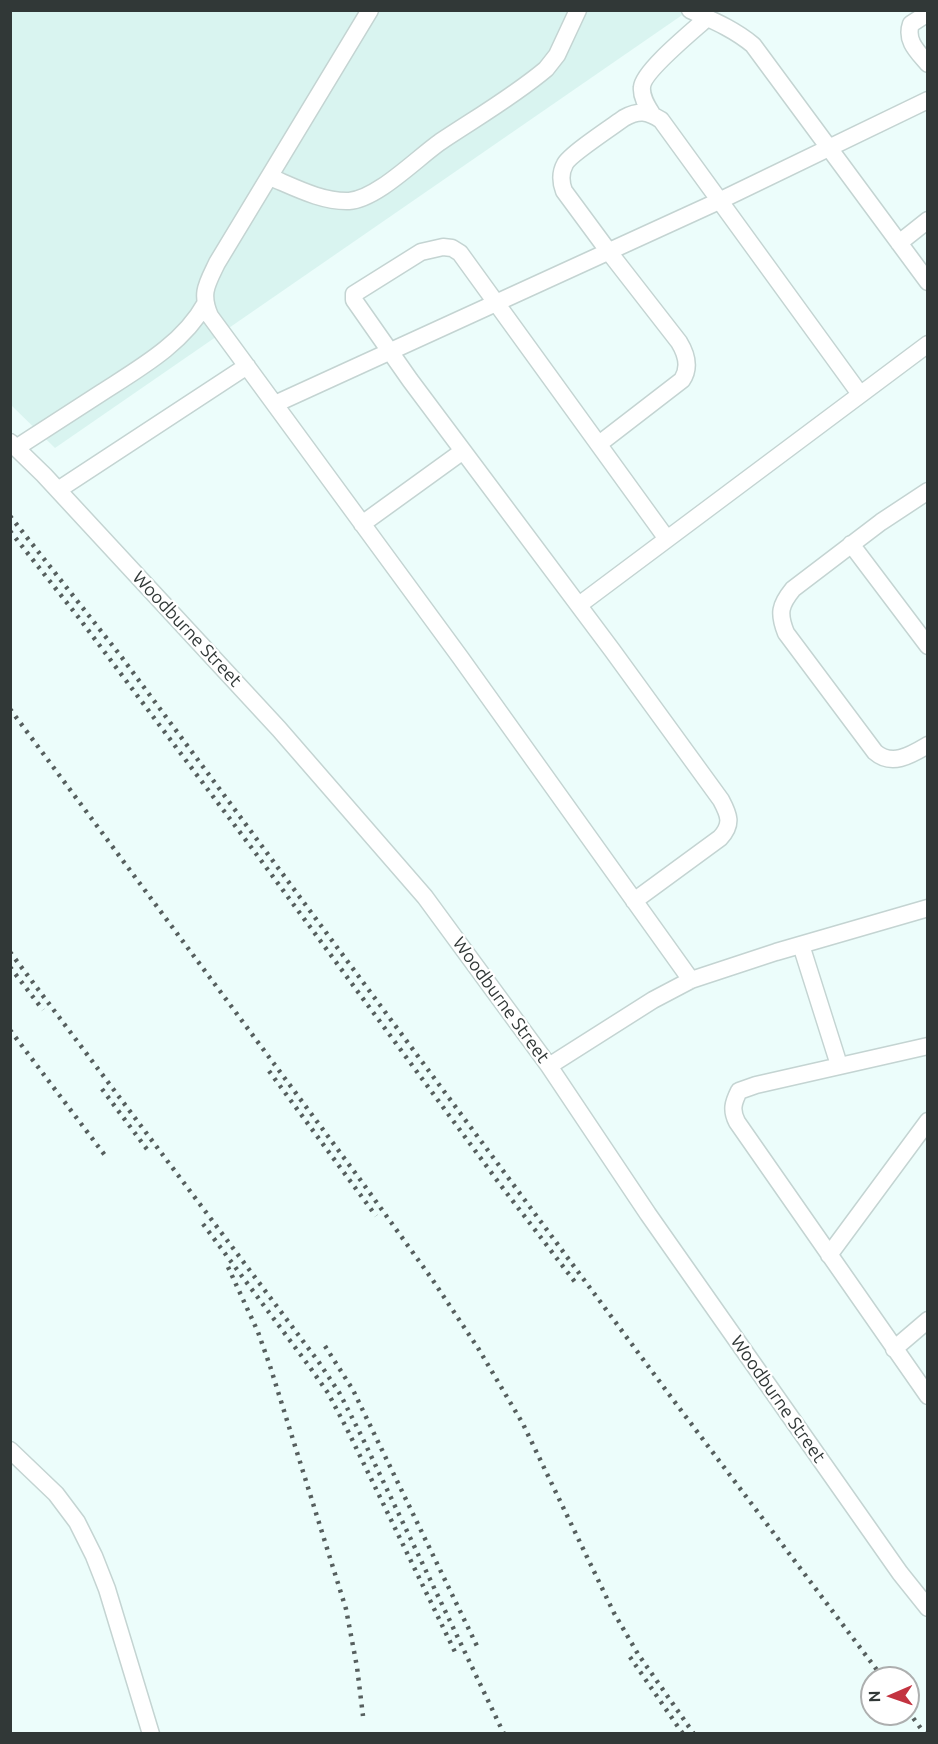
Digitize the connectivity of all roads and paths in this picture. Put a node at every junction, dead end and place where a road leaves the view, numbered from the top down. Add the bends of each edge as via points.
1 (370, 10) edge
2 (578, 10) edge
3 (690, 10) edge
4 (927, 13) edge
5 (707, 18) junction
6 (927, 64) edge
7 (927, 100) edge
8 (652, 114) junction
9 (830, 149) junction
10 (270, 177) junction
11 (719, 201) junction
12 (927, 220) edge
13 (899, 243) junction
14 (609, 252) junction
15 (927, 282) edge
16 (497, 303) junction
17 (205, 304) junction
18 (927, 344) edge
19 (389, 351) junction
20 (247, 366) junction
21 (860, 394) junction
22 (274, 404) junction
23 (599, 444) junction
24 (13, 445) edge
25 (463, 451) junction
26 (58, 490) junction
27 (927, 491) edge
28 (362, 524) junction
29 (667, 539) junction
30 (851, 544) junction
31 (579, 605) junction
32 (927, 646) edge
33 (927, 745) edge
34 (634, 901) junction
35 (927, 908) edge
36 (801, 945) junction
37 (692, 980) junction
38 (927, 1046) edge
39 (839, 1065) junction
40 (549, 1066) junction
41 (927, 1120) edge
42 (829, 1255) junction
43 (927, 1320) edge
44 (894, 1349) junction
45 (927, 1396) edge
46 (10, 1450) edge
47 (927, 1608) edge
48 (151, 1734) edge

1 - 10 street
2 - 10 street via 546,69 364,197 349,201 333,199
3 - 5 street
4 - 6 street via 909,29 910,40
5 - 8 street via 648,73 642,88
5 - 9 street via 753,45
7 - 9 street
8 - 11 street via 661,120
8 - 14 street via 643,111 624,117 563,168 564,191
9 - 11 street
9 - 13 street
10 - 17 street via 217,263 204,293
11 - 14 street
11 - 21 street
12 - 13 street
13 - 15 street
14 - 16 street
14 - 23 street via 679,342 687,368 682,381
16 - 19 street
16 - 19 street via 460,253 443,247 421,252 354,294 354,300
16 - 23 street
17 - 20 street
17 - 24 street via 181,336 154,357
18 - 21 street
19 - 22 street
19 - 25 street
20 - 22 street
20 - 26 street
21 - 29 street
22 - 28 street
23 - 29 street
24 - 26 street, Woodburne Street
25 - 28 street
25 - 31 street
26 - 40 street, Woodburne Street via 279,729 425,897
27 - 30 street
28 - 34 street
29 - 31 street
30 - 32 street
30 - 33 street via 793,588 782,605 782,623 875,752 881,757 899,759
31 - 34 street via 721,800 728,819 720,838
34 - 37 street
35 - 36 street
36 - 37 street
36 - 39 street
37 - 40 street
38 - 39 street
39 - 42 street via 739,1091 732,1107 737,1122
40 - 47 street, Woodburne Street via 648,1214
41 - 42 street
42 - 44 street
43 - 44 street
44 - 45 street
46 - 48 street via 56,1494 77,1522 107,1589

